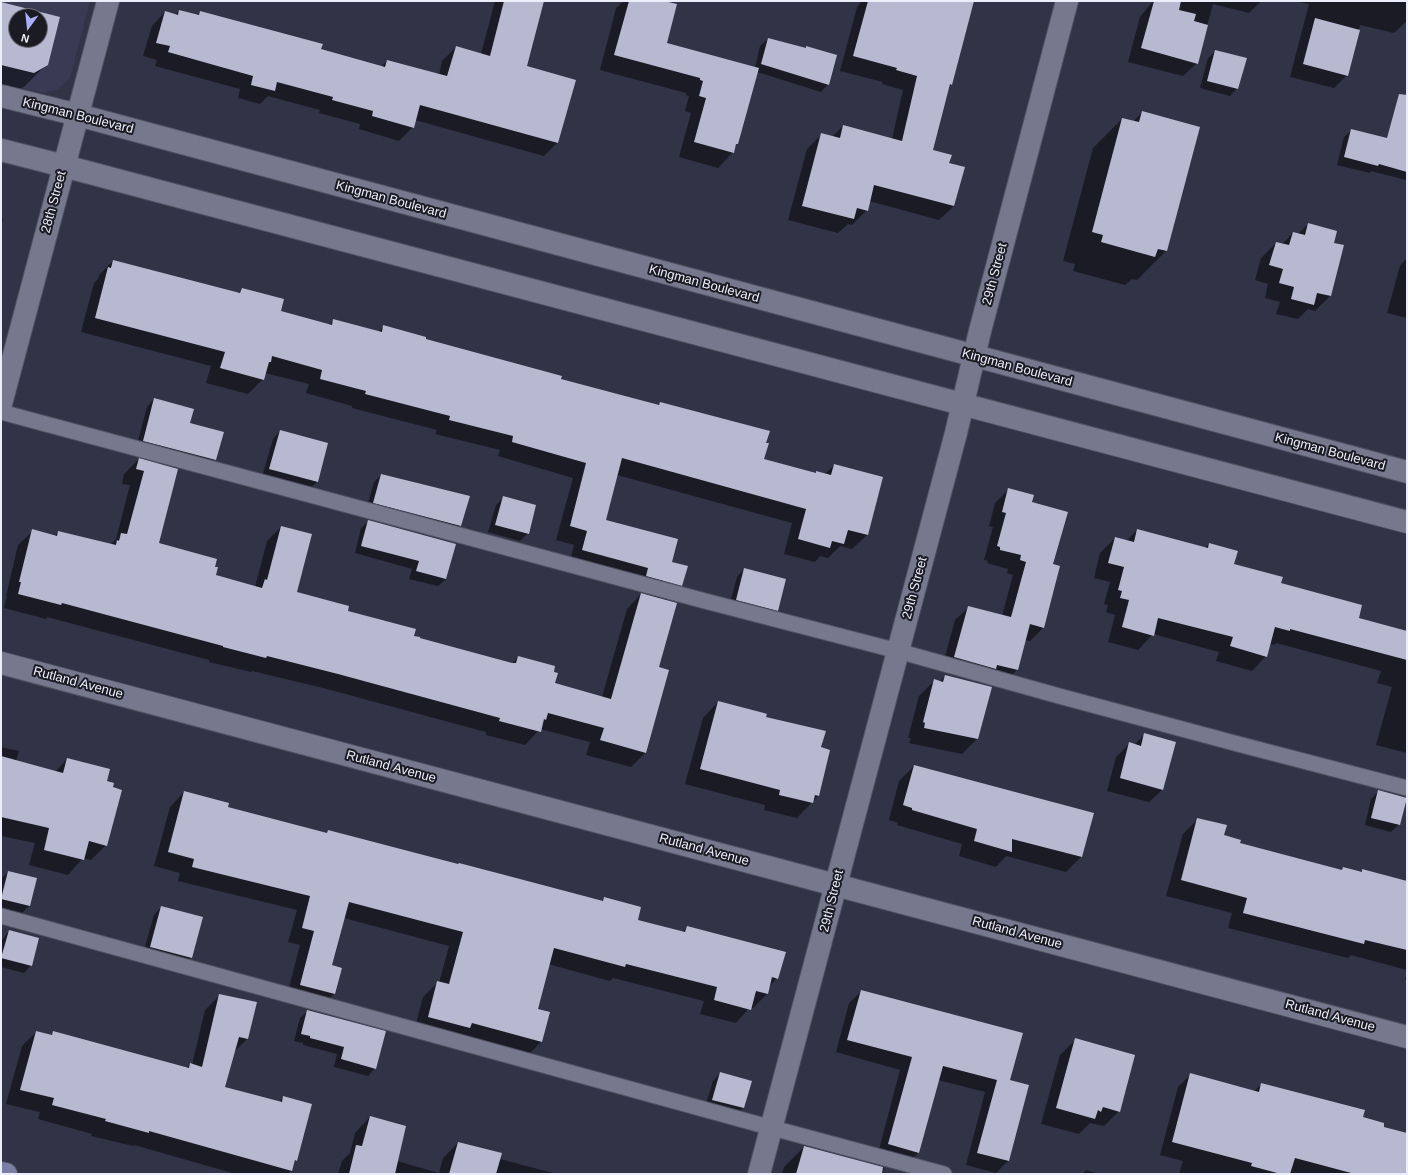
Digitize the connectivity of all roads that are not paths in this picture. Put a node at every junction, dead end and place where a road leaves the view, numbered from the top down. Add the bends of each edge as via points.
1 (108, 1) edge
2 (1067, 1) edge
3 (1, 96) edge
4 (78, 115) junction
5 (1, 150) edge
6 (64, 166) junction
7 (974, 356) junction
8 (1, 404) edge
9 (963, 404) junction
10 (1, 412) edge
11 (1407, 472) edge
12 (1407, 522) edge
13 (898, 651) junction
14 (1, 663) edge
15 (1407, 788) edge
16 (836, 885) junction
17 (1, 916) edge
18 (1407, 1037) edge
19 (772, 1128) junction
20 (1, 1173) edge
21 (6, 1174) edge
22 (760, 1174) edge
23 (944, 1174) edge

1 - 4 street, 28th Street
2 - 7 street, 29th Street
3 - 4 street, Kingman Boulevard
4 - 6 street, 28th Street
4 - 7 street, Kingman Boulevard
5 - 6 street
6 - 8 street, 28th Street
6 - 9 street
7 - 9 street, 29th Street
7 - 11 street, Kingman Boulevard
9 - 12 street
9 - 13 street, 29th Street
10 - 13 lane
13 - 15 lane
13 - 16 street, 29th Street
14 - 16 street, Rutland Avenue
16 - 18 street, Rutland Avenue
16 - 19 street, 29th Street
17 - 19 lane
19 - 22 street, 29th Street
19 - 23 lane
20 - 21 street

